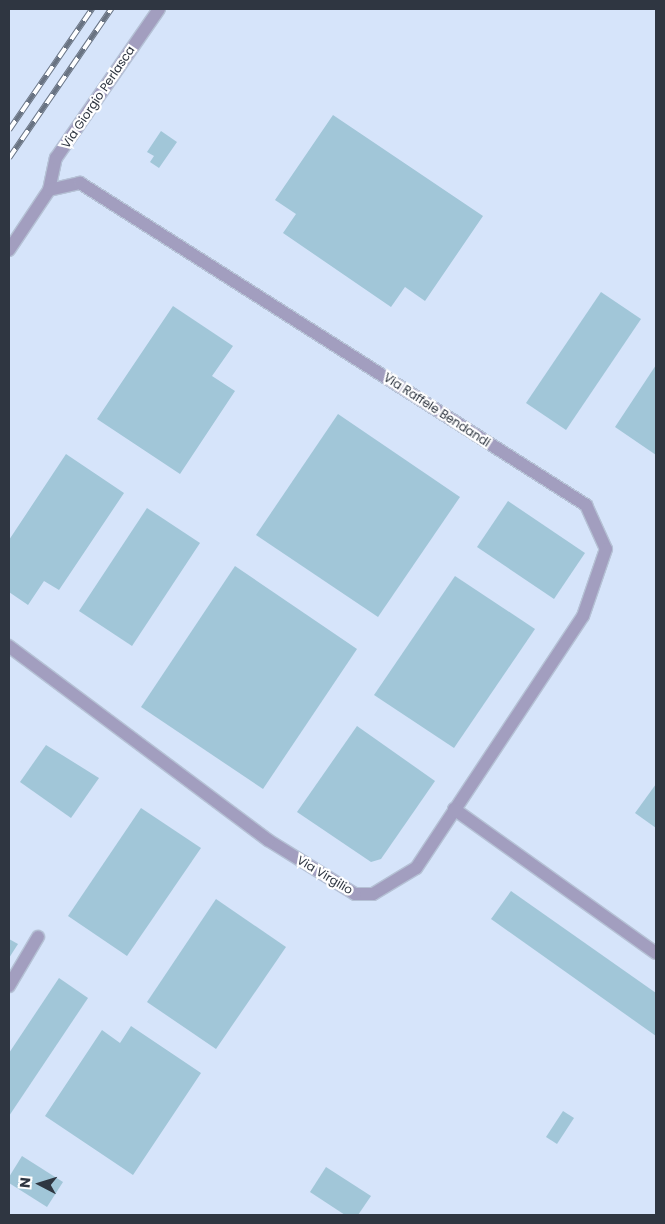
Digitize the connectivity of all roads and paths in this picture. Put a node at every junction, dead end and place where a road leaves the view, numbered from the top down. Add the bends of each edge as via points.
1 (159, 9) edge
2 (50, 190) junction
3 (9, 250) edge
4 (9, 646) edge
5 (454, 810) junction
6 (38, 938) dead end
7 (656, 953) edge
8 (9, 986) edge

1 - 2 street, Via Giorgio Perlasca via 56,158
2 - 3 street
2 - 5 street, Via Raffele Bendandi via 80,182 586,505 606,549 583,616
4 - 5 street, Via Virgilio via 268,840 355,894 373,894 416,868
5 - 7 street
6 - 8 street

